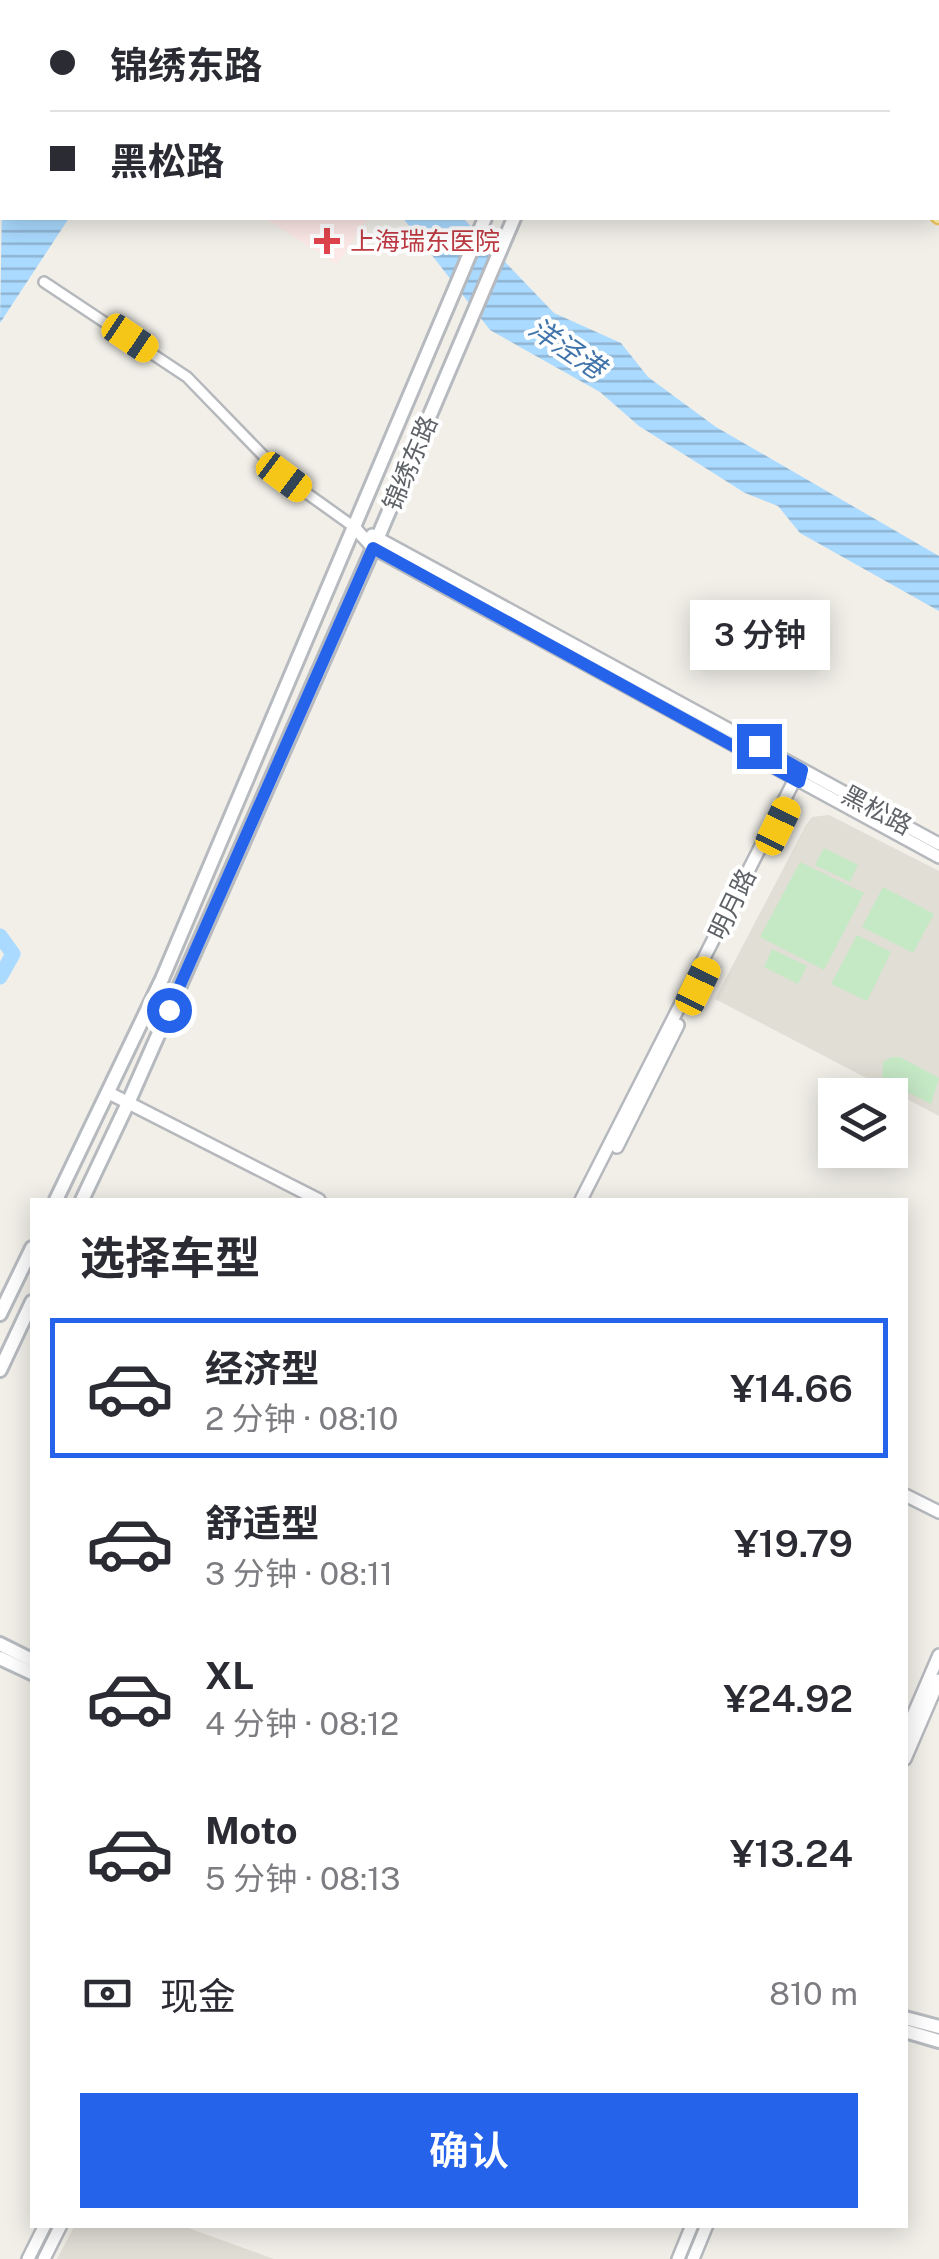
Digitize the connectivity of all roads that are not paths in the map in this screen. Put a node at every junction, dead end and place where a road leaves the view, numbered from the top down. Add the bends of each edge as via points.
1 (513, 220) edge
2 (483, 223) edge
3 (44, 282) dead end
4 (354, 527) junction
5 (376, 543) junction
6 (798, 777) junction
7 (939, 844) edge
8 (939, 857) edge
9 (109, 1093) junction
10 (128, 1103) junction
11 (57, 1198) edge
12 (83, 1198) edge
13 (315, 1198) edge
14 (582, 1198) edge
15 (590, 1198) edge
16 (30, 1252) edge
17 (30, 1306) edge
18 (0, 1314) edge
19 (0, 1370) edge
20 (908, 1496) edge
21 (939, 1512) edge
22 (0, 1644) edge
23 (939, 1655) edge
24 (0, 1658) edge
25 (30, 1659) edge
26 (30, 1672) edge
27 (939, 1680) edge
28 (908, 1727) edge
29 (908, 1752) edge
30 (908, 2019) edge
31 (939, 2027) edge
32 (908, 2032) edge
33 (939, 2041) edge
34 (44, 2228) edge
35 (60, 2228) edge
36 (691, 2228) edge
37 (706, 2228) edge
38 (28, 2259) edge
39 (44, 2259) edge
40 (678, 2259) edge
41 (692, 2259) edge

1 - 5 main road, 锦绣东路
2 - 4 main road, 锦绣东路
3 - 4 street via 187,376 284,477
4 - 5 street
4 - 9 main road, 锦绣东路
5 - 6 street
5 - 10 main road, 锦绣东路
6 - 7 street, 黑松路
6 - 8 street
6 - 14 street, 明月路
6 - 15 street, 明月路
9 - 10 street
9 - 11 main road, 锦绣东路
10 - 12 main road, 锦绣东路
10 - 13 street
16 - 18 main road
17 - 19 main road
20 - 21 street
22 - 25 main road
23 - 28 street
24 - 26 main road
27 - 29 street
30 - 31 main road
32 - 33 main road
34 - 38 street
35 - 39 street
36 - 40 street
37 - 41 street

